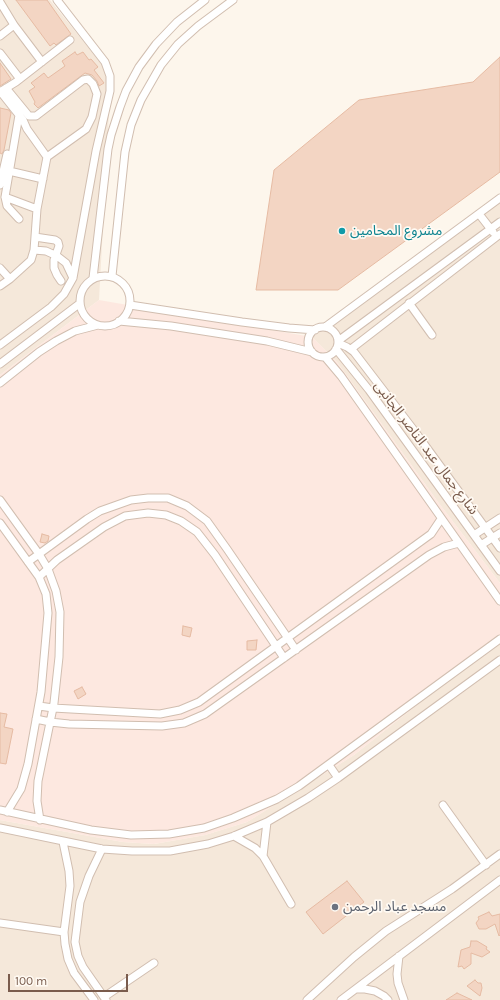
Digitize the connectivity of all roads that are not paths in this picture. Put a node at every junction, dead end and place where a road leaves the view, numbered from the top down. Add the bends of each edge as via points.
1 (57, 0) edge
2 (205, 0) edge
3 (233, 0) edge
4 (0, 2) edge
5 (224, 2) edge
6 (14, 25) junction
7 (0, 36) edge
8 (70, 40) dead end
9 (0, 53) edge
10 (0, 61) edge
11 (42, 62) junction
12 (18, 80) junction
13 (2, 90) edge
14 (19, 115) junction
15 (7, 154) dead end
16 (47, 156) junction
17 (9, 171) junction
18 (43, 178) junction
19 (0, 185) edge
20 (5, 197) junction
21 (500, 198) edge
22 (36, 209) junction
23 (479, 214) junction
24 (19, 219) dead end
25 (500, 222) edge
26 (490, 229) junction
27 (498, 236) edge
28 (35, 237) junction
29 (34, 250) junction
30 (57, 256) junction
31 (0, 268) edge
32 (112, 276) junction
33 (73, 278) junction
34 (93, 278) junction
35 (10, 279) junction
36 (61, 281) dead end
37 (0, 286) edge
38 (409, 303) junction
39 (79, 304) junction
40 (130, 305) junction
41 (119, 321) junction
42 (98, 325) junction
43 (325, 327) junction
44 (315, 330) junction
45 (432, 335) dead end
46 (1, 342) edge
47 (337, 345) junction
48 (351, 349) junction
49 (312, 352) junction
50 (325, 357) junction
51 (0, 364) edge
52 (0, 383) edge
53 (0, 500) edge
54 (500, 518) edge
55 (442, 519) junction
56 (0, 523) edge
57 (486, 528) junction
58 (500, 533) edge
59 (474, 535) junction
60 (492, 538) junction
61 (459, 543) junction
62 (481, 545) junction
63 (500, 548) edge
64 (39, 554) junction
65 (28, 562) junction
66 (48, 569) junction
67 (500, 571) edge
68 (39, 577) junction
69 (500, 600) edge
70 (287, 637) junction
71 (500, 639) edge
72 (277, 646) junction
73 (296, 650) junction
74 (284, 658) junction
75 (500, 660) edge
76 (38, 706) junction
77 (53, 708) junction
78 (36, 719) junction
79 (50, 722) junction
80 (329, 765) junction
81 (338, 778) junction
82 (442, 805) dead end
83 (4, 811) edge
84 (40, 820) junction
85 (267, 822) junction
86 (0, 828) edge
87 (234, 836) junction
88 (64, 842) junction
89 (102, 849) junction
90 (500, 854) edge
91 (264, 856) junction
92 (486, 865) junction
93 (500, 880) edge
94 (291, 904) dead end
95 (0, 923) edge
96 (64, 932) junction
97 (399, 956) junction
98 (154, 962) dead end
99 (356, 989) junction
100 (105, 998) edge
101 (94, 1000) edge
102 (307, 1000) edge
103 (341, 1000) edge
104 (388, 1000) edge
105 (404, 1000) edge

1 - 33 street via 105,62 110,76
2 - 34 street via 177,22 156,44 139,67 120,107 108,149
3 - 5 street
4 - 6 street
5 - 32 street via 178,44 161,65 140,100 125,152
6 - 7 street
6 - 11 street
8 - 11 street
9 - 12 street
10 - 12 street
11 - 12 street
12 - 13 street
13 - 14 street
13 - 16 street via 29,116 36,116 83,80 88,79 93,84 97,94 92,117 86,129
14 - 16 street
14 - 17 street
15 - 19 street
16 - 18 street
17 - 18 street
17 - 20 street
18 - 22 street
20 - 22 street
20 - 24 street via 7,206
21 - 23 street
22 - 28 street
23 - 26 street
23 - 43 street
25 - 26 street
26 - 27 street
26 - 47 street
27 - 38 street
28 - 29 street
28 - 30 street via 58,242
29 - 30 street via 46,251
29 - 35 street via 31,260
30 - 33 street via 66,263
30 - 36 street via 54,268
31 - 35 street
32 - 34 street
32 - 40 street via 124,284
33 - 46 street via 64,294 51,307
34 - 39 street via 86,282 82,289
35 - 37 street
38 - 45 street
38 - 48 street
39 - 42 street via 86,318
39 - 51 street
40 - 41 street
40 - 44 street
41 - 42 street via 113,325
41 - 49 street via 171,326 267,341
42 - 52 street via 75,331 56,341
43 - 44 street
43 - 47 street via 334,332
44 - 49 street via 311,333 308,343
47 - 48 street
47 - 50 street via 330,356
47 - 59 street
48 - 57 street, شارع جمال عبد الناصر الجانبى
49 - 50 street
50 - 55 street
53 - 64 street
54 - 57 street
55 - 61 street
55 - 70 street via 431,534
56 - 65 street
57 - 59 street
57 - 60 street, شارع جمال عبد الناصر الجانبى
58 - 60 street
59 - 62 street
60 - 62 street
60 - 63 street, شارع جمال عبد الناصر الجانبى
61 - 69 street
61 - 73 street via 429,555
62 - 67 street
64 - 65 street
64 - 66 street
64 - 70 street via 100,511 132,500 168,498 187,506 207,521
65 - 68 street
66 - 68 street
66 - 72 street via 98,531 125,516 148,513 166,515 197,532 216,555
66 - 77 street via 60,612 59,657
68 - 76 street via 46,594 48,613
70 - 72 street
70 - 73 street
71 - 80 street
72 - 74 street
72 - 77 street via 204,699 180,710 147,714
73 - 74 street
74 - 79 street via 205,714 184,723 162,726
75 - 81 street
76 - 77 street
76 - 78 street
77 - 79 street
78 - 79 street
78 - 83 street via 24,781 17,797
79 - 84 street via 38,781 37,801
80 - 81 street
80 - 84 street via 277,799 204,828 169,834 130,835
81 - 85 street
82 - 92 street
83 - 84 street
85 - 87 street
85 - 91 street
86 - 88 street
87 - 89 street via 170,851
87 - 91 street
88 - 89 street
88 - 96 street via 70,886
89 - 100 street via 80,902 75,942 83,967
90 - 92 street
91 - 94 street
92 - 102 street via 386,931
93 - 97 street
95 - 96 street
96 - 101 street via 68,959 74,973
97 - 99 street
97 - 105 street via 398,983
98 - 100 street
99 - 103 street
99 - 104 street via 375,991

